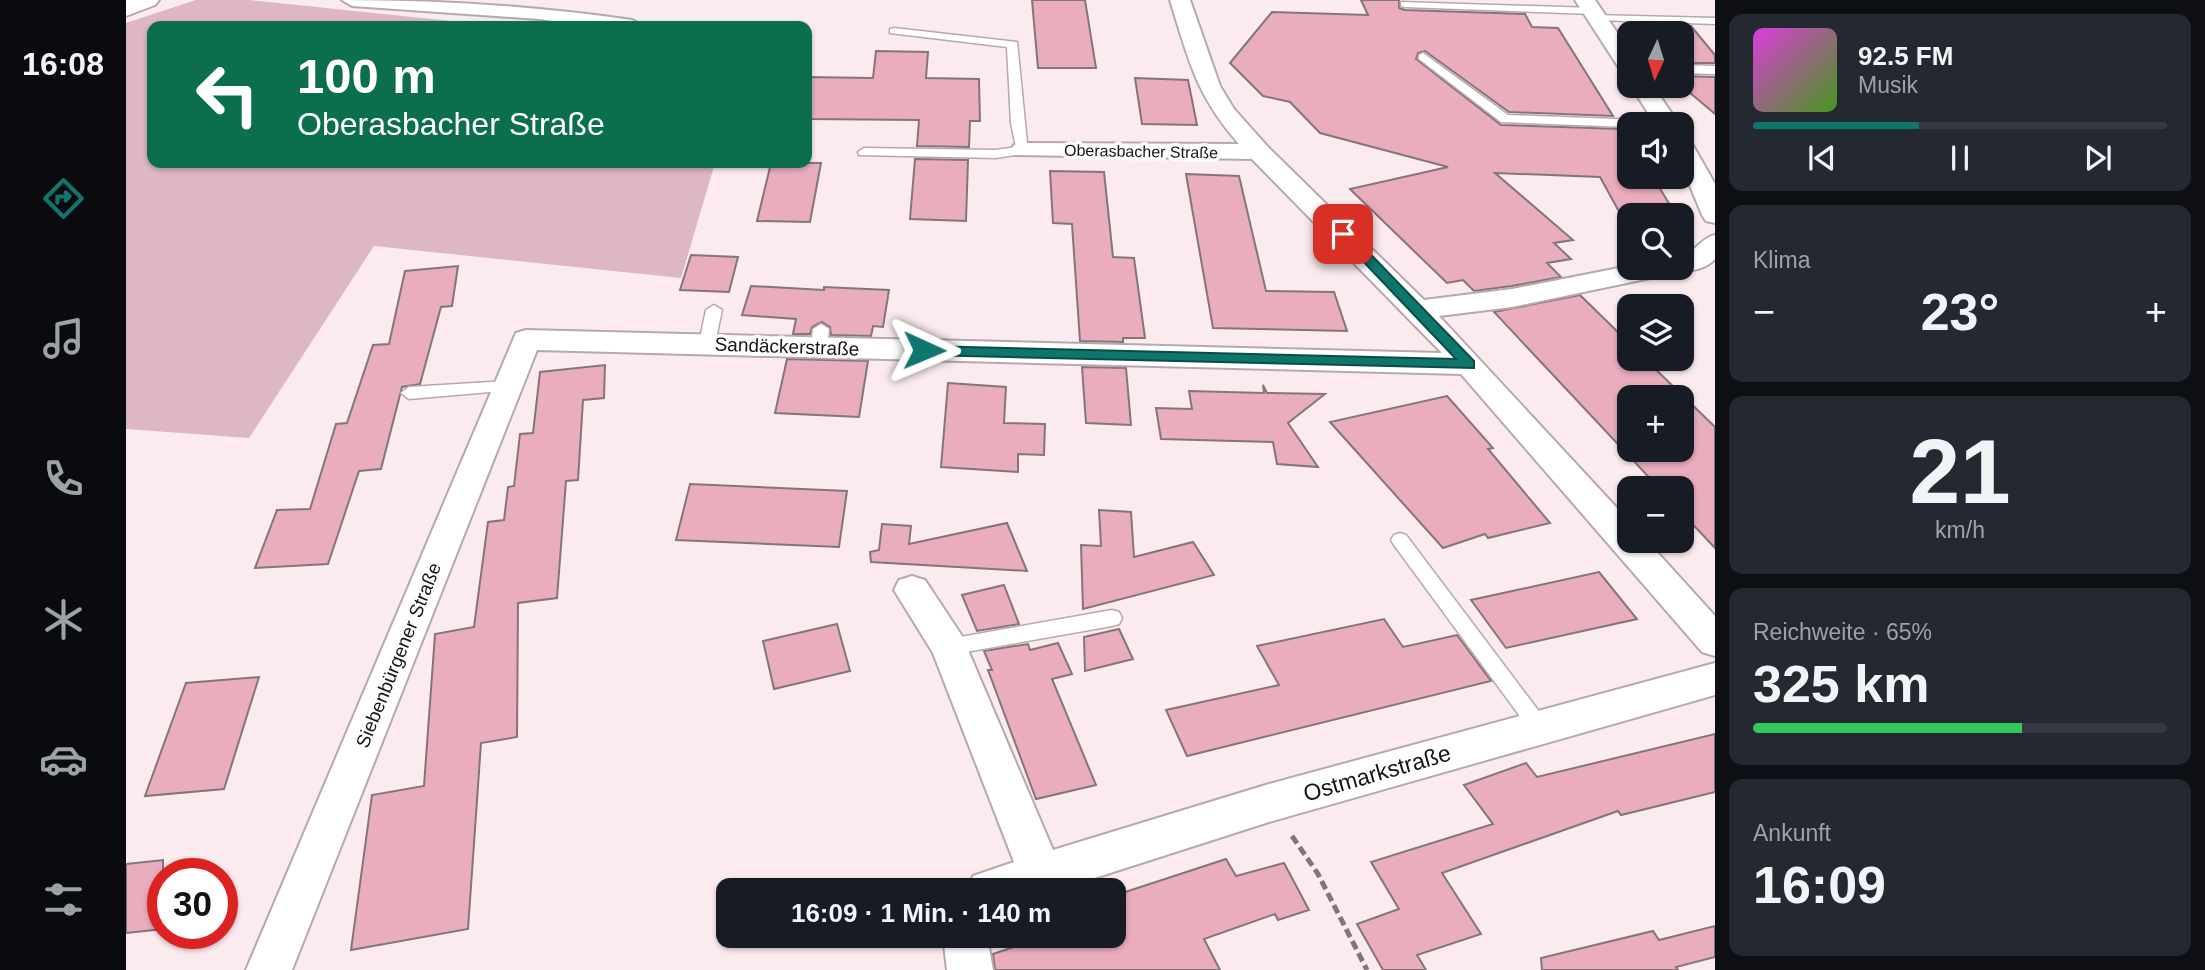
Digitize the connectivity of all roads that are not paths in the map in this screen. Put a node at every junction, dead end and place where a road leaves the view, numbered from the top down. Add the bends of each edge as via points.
1 (147, 0) edge
2 (352, 0) edge
3 (1180, 0) edge
4 (1405, 4) dead end
5 (126, 9) edge
6 (1592, 9) edge
7 (596, 21) edge
8 (1715, 21) edge
9 (894, 31) dead end
10 (1617, 48) edge
11 (1423, 57) dead end
12 (1694, 69) edge
13 (1715, 70) edge
14 (1617, 123) edge
15 (1023, 150) junction
16 (864, 152) dead end
17 (1259, 152) junction
18 (1705, 169) edge
19 (1715, 215) edge
20 (1715, 243) edge
21 (1694, 261) edge
22 (1617, 277) edge
23 (714, 310) dead end
24 (1416, 310) junction
25 (526, 340) joint
26 (707, 343) junction
27 (1469, 365) junction
28 (507, 386) junction
29 (409, 393) dead end
30 (1400, 540) dead end
31 (912, 590) dead end
32 (1111, 618) dead end
33 (1715, 641) edge
34 (949, 647) junction
35 (1715, 679) edge
36 (1540, 728) junction
37 (1040, 872) junction
38 (1024, 878) edge
39 (967, 948) edge
40 (269, 970) edge
41 (970, 970) edge

1 - 5 street
2 - 7 street
3 - 17 street, Oberasbacher Straße via 1209,86 1224,112
4 - 6 lane
6 - 8 lane
6 - 10 street
9 - 15 lane via 1013,44
11 - 14 lane via 1505,119
12 - 13 lane
15 - 16 lane via 996,154
15 - 17 street, Oberasbacher Straße
17 - 24 street, Oberasbacher Straße
18 - 19 street
20 - 21 street
22 - 24 street via 1512,298
23 - 26 lane
24 - 27 street, Oberasbacher Straße
25 - 26 street, Sandäckerstraße
25 - 28 street, Siebenbürgener Straße
26 - 27 street, Sandäckerstraße via 820,338
27 - 33 street, Oberasbacher Straße
28 - 29 lane
28 - 40 street, Siebenbürgener Straße
30 - 36 lane
31 - 34 street
32 - 34 lane
34 - 37 street
35 - 36 street, Ostmarkstraße
36 - 37 street, Ostmarkstraße
37 - 38 street, Ostmarkstraße
39 - 41 street

